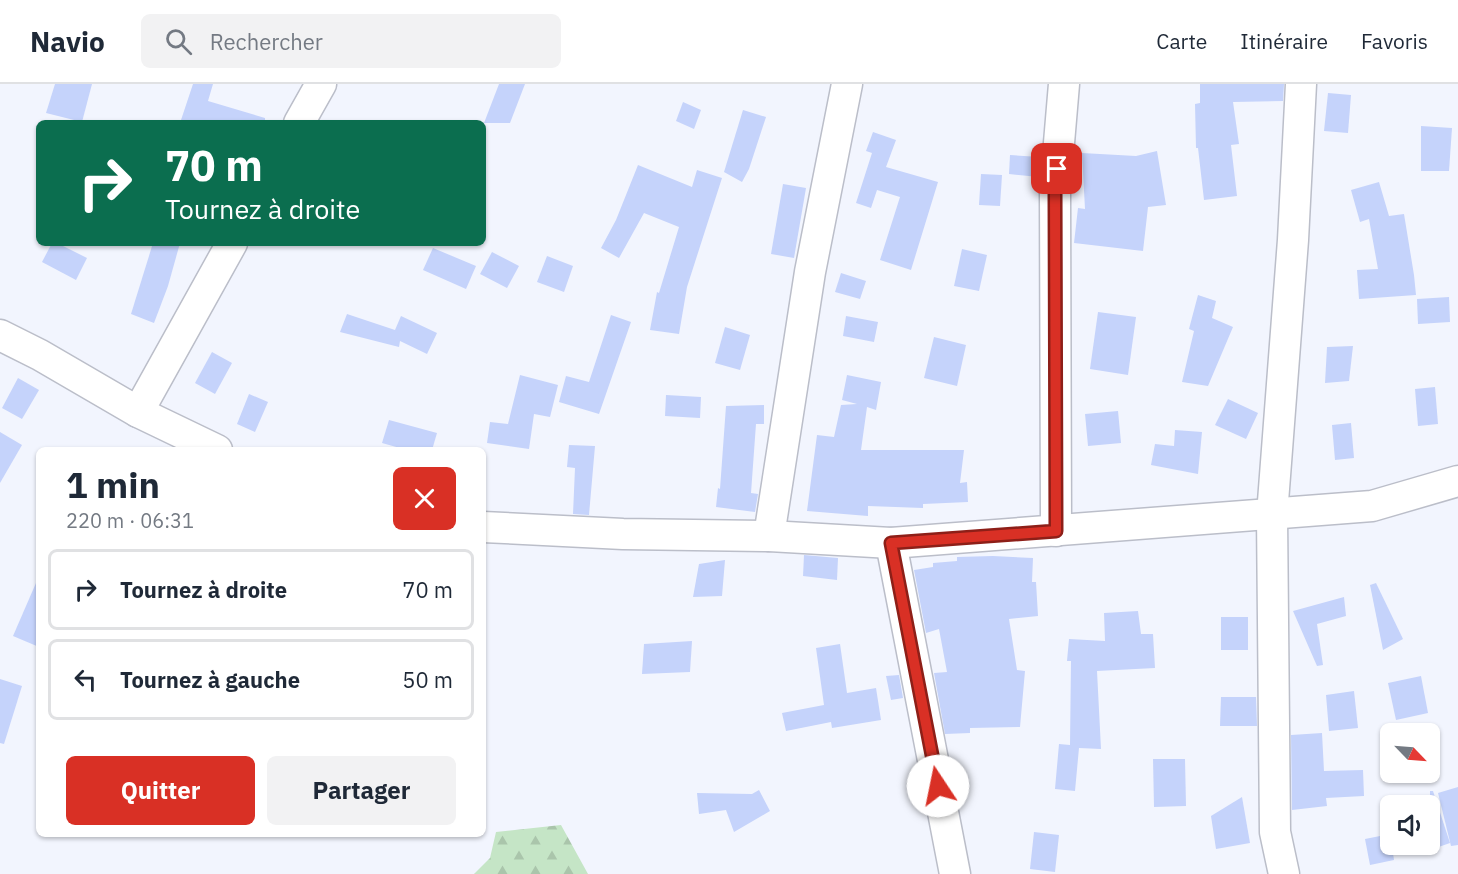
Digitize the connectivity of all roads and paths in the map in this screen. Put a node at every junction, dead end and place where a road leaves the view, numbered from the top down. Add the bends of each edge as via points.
1 (321, 84) edge
2 (847, 84) edge
3 (1064, 84) edge
4 (1300, 84) edge
5 (301, 120) edge
6 (230, 246) edge
7 (0, 335) edge
8 (138, 412) junction
9 (211, 447) edge
10 (1458, 481) edge
11 (1272, 515) junction
12 (486, 526) edge
13 (1056, 531) junction
14 (769, 536) junction
15 (891, 543) junction
16 (956, 874) edge
17 (1284, 874) edge

1 - 5 street
2 - 14 street via 810,272
3 - 13 street via 1055,190
4 - 11 street via 1293,240
6 - 8 street
7 - 8 street
8 - 9 street
10 - 11 street via 1372,506
11 - 13 street
11 - 17 street via 1275,832
12 - 14 street via 623,534
13 - 15 street
14 - 15 street
15 - 16 street

